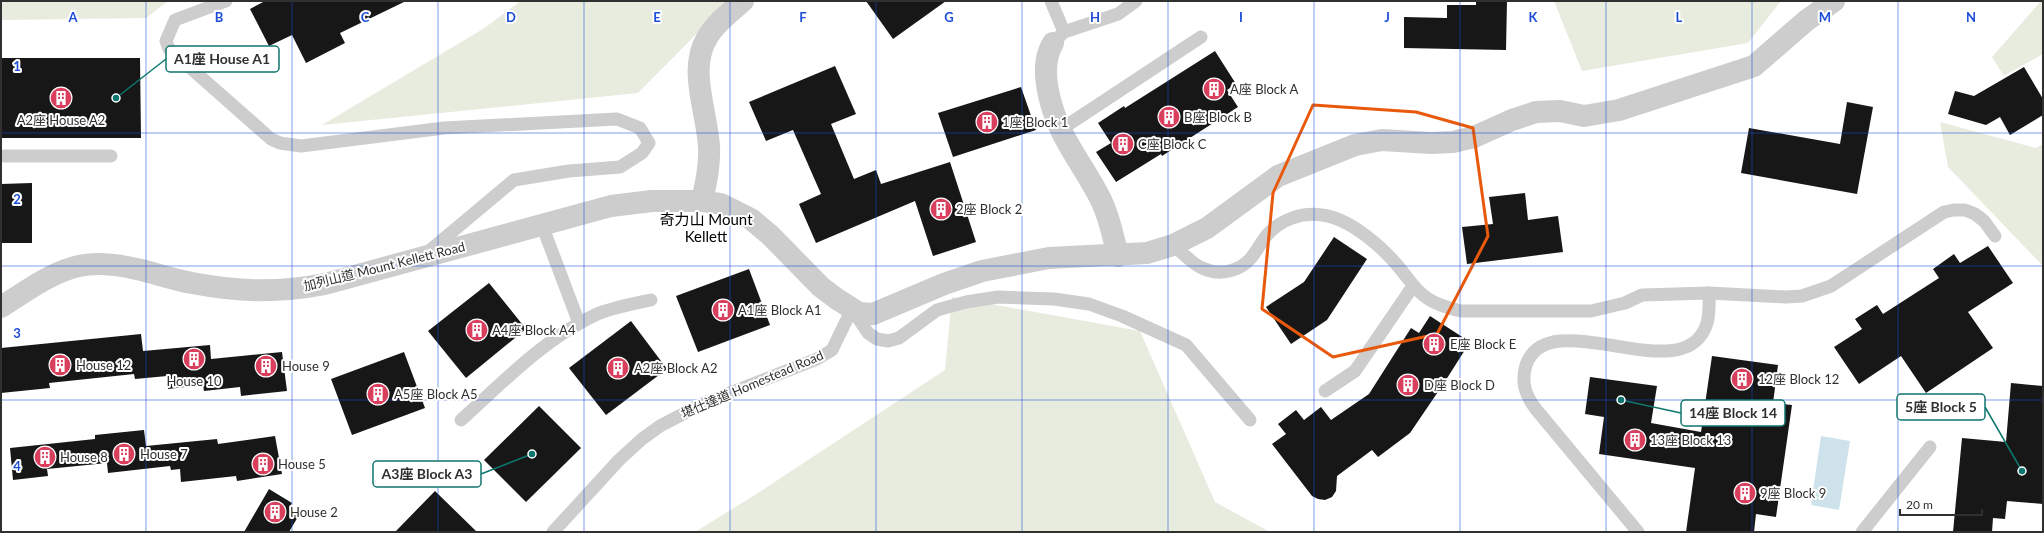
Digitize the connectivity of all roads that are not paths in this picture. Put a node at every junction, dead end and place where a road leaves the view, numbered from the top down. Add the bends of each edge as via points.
1 (226, 1) edge
2 (743, 1) edge
3 (1051, 1) edge
4 (1136, 1) edge
5 (1834, 1) edge
6 (1058, 38) junction
7 (1201, 38) dead end
8 (1060, 130) junction
9 (1, 156) edge
10 (111, 156) dead end
11 (702, 201) junction
12 (542, 225) junction
13 (1995, 236) dead end
14 (1174, 245) junction
15 (1118, 256) junction
16 (422, 257) junction
17 (1413, 286) junction
18 (1709, 293) junction
19 (651, 300) dead end
20 (1, 307) edge
21 (852, 309) junction
22 (579, 324) junction
23 (1325, 391) dead end
24 (461, 420) dead end
25 (1250, 420) dead end
26 (1930, 447) dead end
27 (554, 532) edge
28 (1638, 532) edge
29 (1862, 532) edge

1 - 16 lane via 175,20 166,41 169,49 271,139 280,143 300,146 444,128 617,119 640,128 649,143 642,153 620,167 569,171 514,180
2 - 11 street via 707,36 700,52 699,78 710,160
3 - 6 lane
4 - 6 lane via 1118,14
5 - 14 street, 加列山道 Mount Kellett Road via 1807,20 1754,66 1618,110 1584,116 1560,111 1536,112 1474,137 1453,142 1382,140 1355,145 1278,176 1206,228
6 - 8 street via 1048,51 1046,78 1052,111
7 - 8 lane
8 - 15 street via 1102,201
9 - 10 lane
11 - 12 street, 加列山道 Mount Kellett Road via 631,202
11 - 21 street, 加列山道 Mount Kellett Road via 721,204 751,219 821,286
12 - 16 street, 加列山道 Mount Kellett Road
12 - 22 lane
13 - 18 lane via 1975,214 1965,210 1954,210 1934,217 1831,286 1817,292 1786,297
14 - 15 street, 加列山道 Mount Kellett Road via 1147,253
14 - 17 lane via 1200,268 1217,272 1234,270 1252,258 1267,235 1278,225 1306,214 1321,214 1335,217 1348,224 1375,244 1398,266
15 - 21 street, 加列山道 Mount Kellett Road via 1049,258 1020,262 962,277 881,312 866,314
16 - 20 street, 加列山道 Mount Kellett Road via 325,284 276,291 224,289 123,267 94,264 80,266 53,276
17 - 18 lane via 1442,306 1460,311 1479,312 1591,311 1626,303 1642,295
17 - 23 lane via 1355,371
18 - 28 lane via 1707,324 1702,334 1686,347 1667,351 1562,340 1541,346 1528,362 1524,372 1525,391 1535,408
19 - 22 lane via 623,305 596,314
21 - 25 lane via 868,333 877,339 888,341 899,338 937,310 966,302 998,297 1054,299 1089,304 1186,345
21 - 27 lane, 堪仕達道 Homestead Road via 832,350 816,360 702,404 642,438
22 - 24 lane via 549,342
26 - 29 lane

